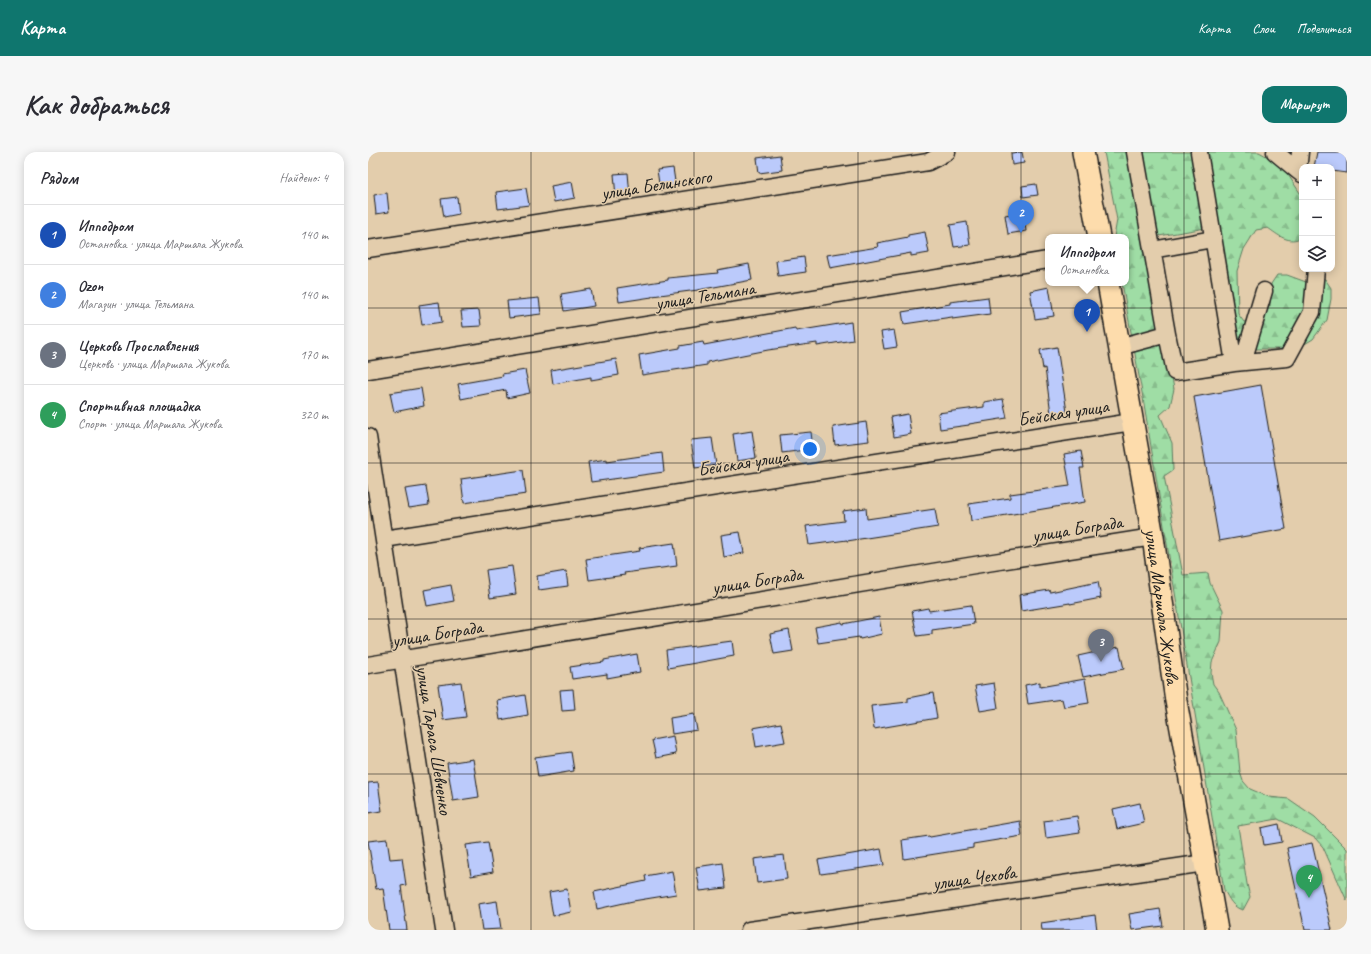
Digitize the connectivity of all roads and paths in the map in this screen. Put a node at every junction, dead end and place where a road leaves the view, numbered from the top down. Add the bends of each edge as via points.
1 (947, 152) edge
2 (1083, 152) edge
3 (1135, 152) edge
4 (1199, 152) edge
5 (1275, 152) edge
6 (1300, 152) edge
7 (1300, 164) edge
8 (1299, 171) edge
9 (1098, 234) edge
10 (1213, 239) junction
11 (368, 249) edge
12 (1152, 250) junction
13 (1045, 260) edge
14 (1316, 272) edge
15 (1109, 286) edge
16 (1264, 291) dead end
17 (1167, 334) junction
18 (1119, 347) junction
19 (1234, 363) junction
20 (368, 370) edge
21 (1132, 422) junction
22 (368, 437) edge
23 (371, 479) edge
24 (1153, 537) junction
25 (384, 539) junction
26 (402, 660) junction
27 (368, 665) edge
28 (1206, 863) junction
29 (444, 930) edge
30 (749, 930) edge
31 (1217, 930) edge

1 - 11 street, улица Белинского via 928,162
2 - 9 main road
3 - 12 street
4 - 10 street
5 - 8 street
6 - 7 street
10 - 12 street
10 - 19 street
12 - 17 street
13 - 20 street, улица Тельмана
14 - 19 street via 1312,312 1287,358
15 - 18 main road, улица Маршала Жукова
16 - 19 street via 1245,355
17 - 18 street
17 - 19 street via 1175,372
18 - 21 main road, улица Маршала Жукова
21 - 24 main road, улица Маршала Жукова
21 - 25 street, Бейская улица
22 - 23 street, улица Тараса Шевченко
23 - 25 street, улица Тараса Шевченко
24 - 26 street, улица Бограда
24 - 28 main road, улица Маршала Жукова via 1176,701
25 - 26 street, улица Тараса Шевченко
26 - 27 street, улица Бограда
26 - 29 street, улица Тараса Шевченко
28 - 30 street, улица Чехова
28 - 31 main road, улица Маршала Жукова

